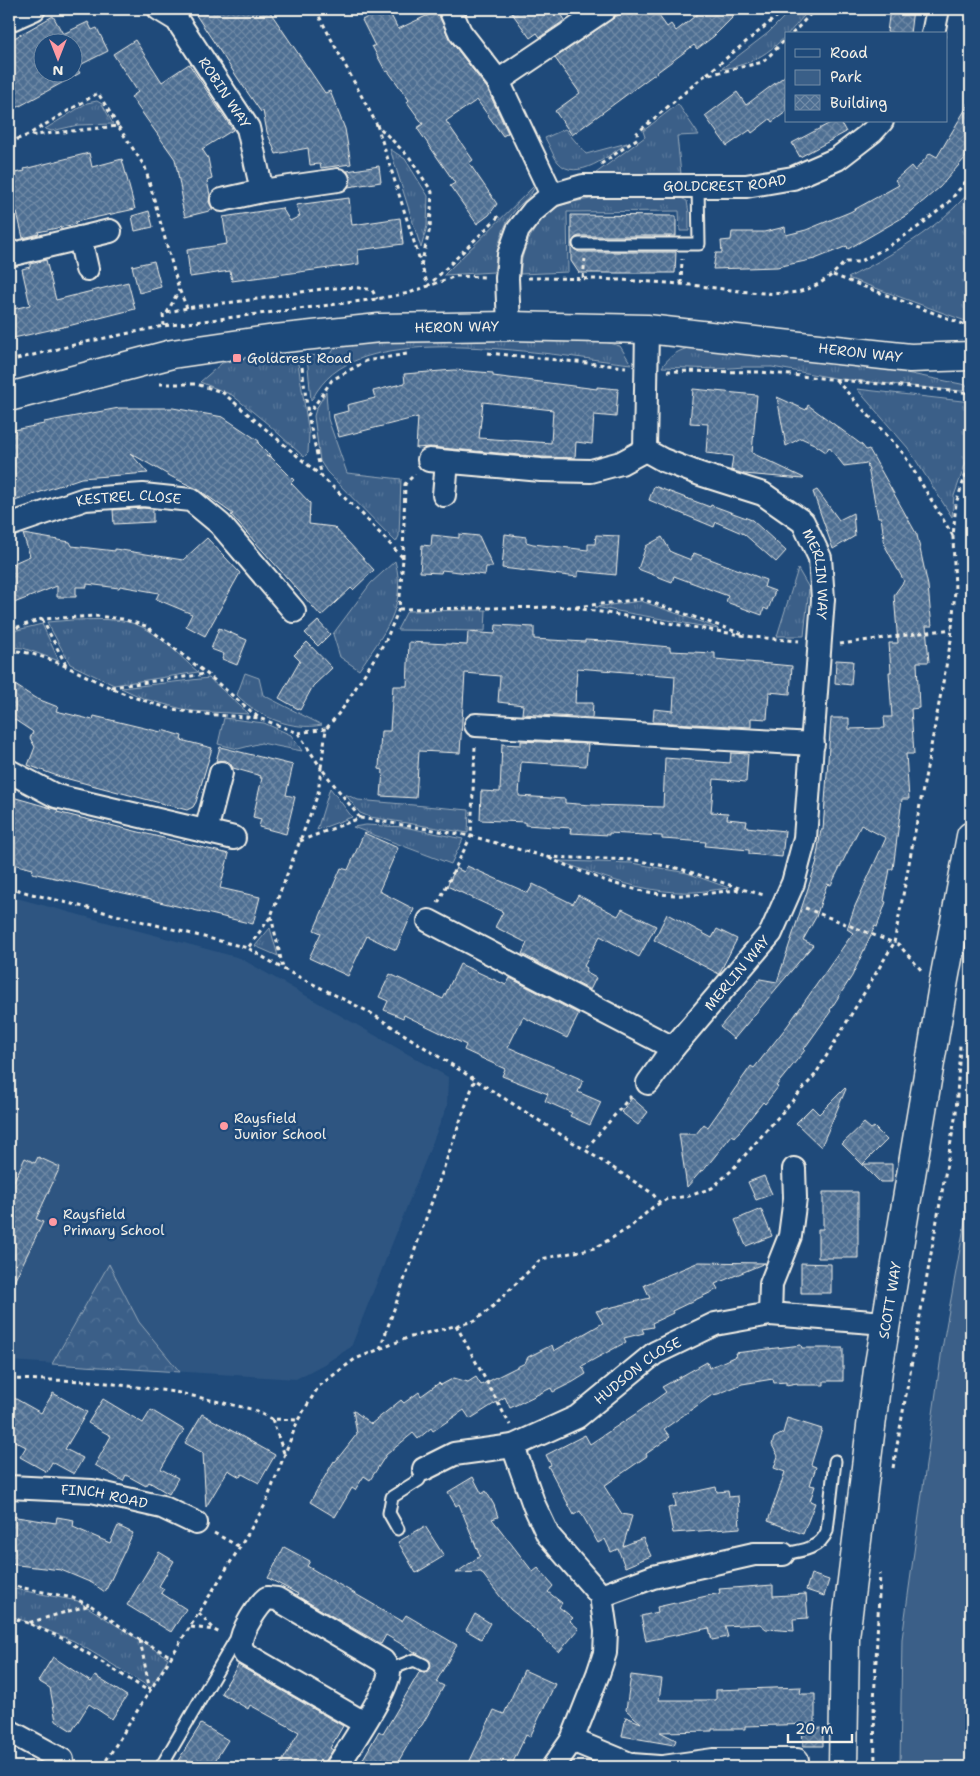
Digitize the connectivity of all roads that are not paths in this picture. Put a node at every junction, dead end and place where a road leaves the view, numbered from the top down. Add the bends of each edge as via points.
1 (34, 9) edge
2 (159, 9) edge
3 (450, 9) edge
4 (605, 9) edge
5 (938, 9) edge
6 (9, 20) edge
7 (932, 32) edge
8 (498, 82) junction
9 (881, 122) edge
10 (338, 180) dead end
11 (698, 186) junction
12 (262, 191) junction
13 (552, 195) junction
14 (222, 200) dead end
15 (110, 231) dead end
16 (80, 238) junction
17 (580, 244) dead end
18 (9, 255) edge
19 (87, 269) dead end
20 (509, 326) junction
21 (647, 330) junction
22 (971, 356) edge
23 (910, 358) junction
24 (971, 374) edge
25 (9, 397) edge
26 (645, 450) junction
27 (444, 495) dead end
28 (9, 525) edge
29 (294, 611) dead end
30 (476, 725) road end
31 (813, 744) junction
32 (9, 772) edge
33 (221, 773) dead end
34 (206, 831) junction
35 (971, 836) edge
36 (234, 838) dead end
37 (429, 922) road end
38 (673, 1048) junction
39 (648, 1083) road end
40 (794, 1169) dead end
41 (770, 1314) junction
42 (885, 1322) junction
43 (516, 1445) junction
44 (835, 1461) dead end
45 (424, 1469) joint
46 (9, 1487) edge
47 (196, 1523) road end
48 (398, 1529) dead end
49 (783, 1554) joint
50 (601, 1596) junction
51 (238, 1639) junction
52 (424, 1666) dead end
53 (389, 1670) junction
54 (364, 1723) junction
55 (9, 1731) edge
56 (572, 1740) junction
57 (62, 1760) dead end
58 (797, 1760) dead end
59 (762, 1764) edge
60 (161, 1767) edge
61 (337, 1767) edge
62 (553, 1767) edge
63 (659, 1767) edge
64 (664, 1767) edge
65 (843, 1767) edge

1 - 6 street
2 - 12 street, ROBIN WAY via 177,20 248,128
3 - 8 street via 460,32
4 - 8 street
5 - 7 street
8 - 13 street
9 - 11 street, GOLDCREST ROAD via 837,159 793,178 746,186
10 - 12 street
11 - 13 street, GOLDCREST ROAD via 583,186
11 - 17 lane via 699,244
12 - 14 street
13 - 20 street, GOLDCREST ROAD via 518,230 509,254
15 - 16 street
16 - 18 street
16 - 19 street
20 - 21 street, HERON WAY
20 - 25 street, HERON WAY via 379,328 275,339 172,354
21 - 23 street, HERON WAY
21 - 26 street
22 - 23 street, HERON WAY
23 - 24 street, HERON WAY
26 - 27 street via 621,463 591,472 438,461
26 - 31 street, MERLIN WAY via 700,474 763,494 803,522 820,558 823,599
28 - 29 street, KESTREL CLOSE via 85,499 143,495 191,500 220,524
30 - 31 street
31 - 38 street, MERLIN WAY via 805,838 786,900 771,932
32 - 34 street via 56,796
33 - 34 street
34 - 36 street
35 - 42 street, SCOTT WAY
37 - 38 street
38 - 39 street, MERLIN WAY
40 - 41 street via 795,1198 790,1236 771,1284
41 - 42 street, HUDSON CLOSE
41 - 43 street, HUDSON CLOSE via 716,1324 655,1352 577,1417
42 - 65 street, SCOTT WAY via 845,1637
43 - 45 street, HUDSON CLOSE via 454,1454
43 - 50 street via 534,1505 548,1535
44 - 49 lane via 824,1539 800,1551
45 - 48 lane via 419,1480 392,1497 388,1513
46 - 47 street, FINCH ROAD via 92,1491 162,1507
49 - 50 street via 754,1554 662,1574
50 - 56 street via 606,1631 605,1653
51 - 53 street via 260,1603 267,1598 277,1600 383,1661
51 - 54 street via 245,1654
51 - 60 lane
52 - 53 lane via 414,1660
53 - 54 street via 388,1682
54 - 61 street
55 - 57 street
56 - 62 street
56 - 63 street via 632,1765
58 - 59 street
59 - 64 street via 713,1760

